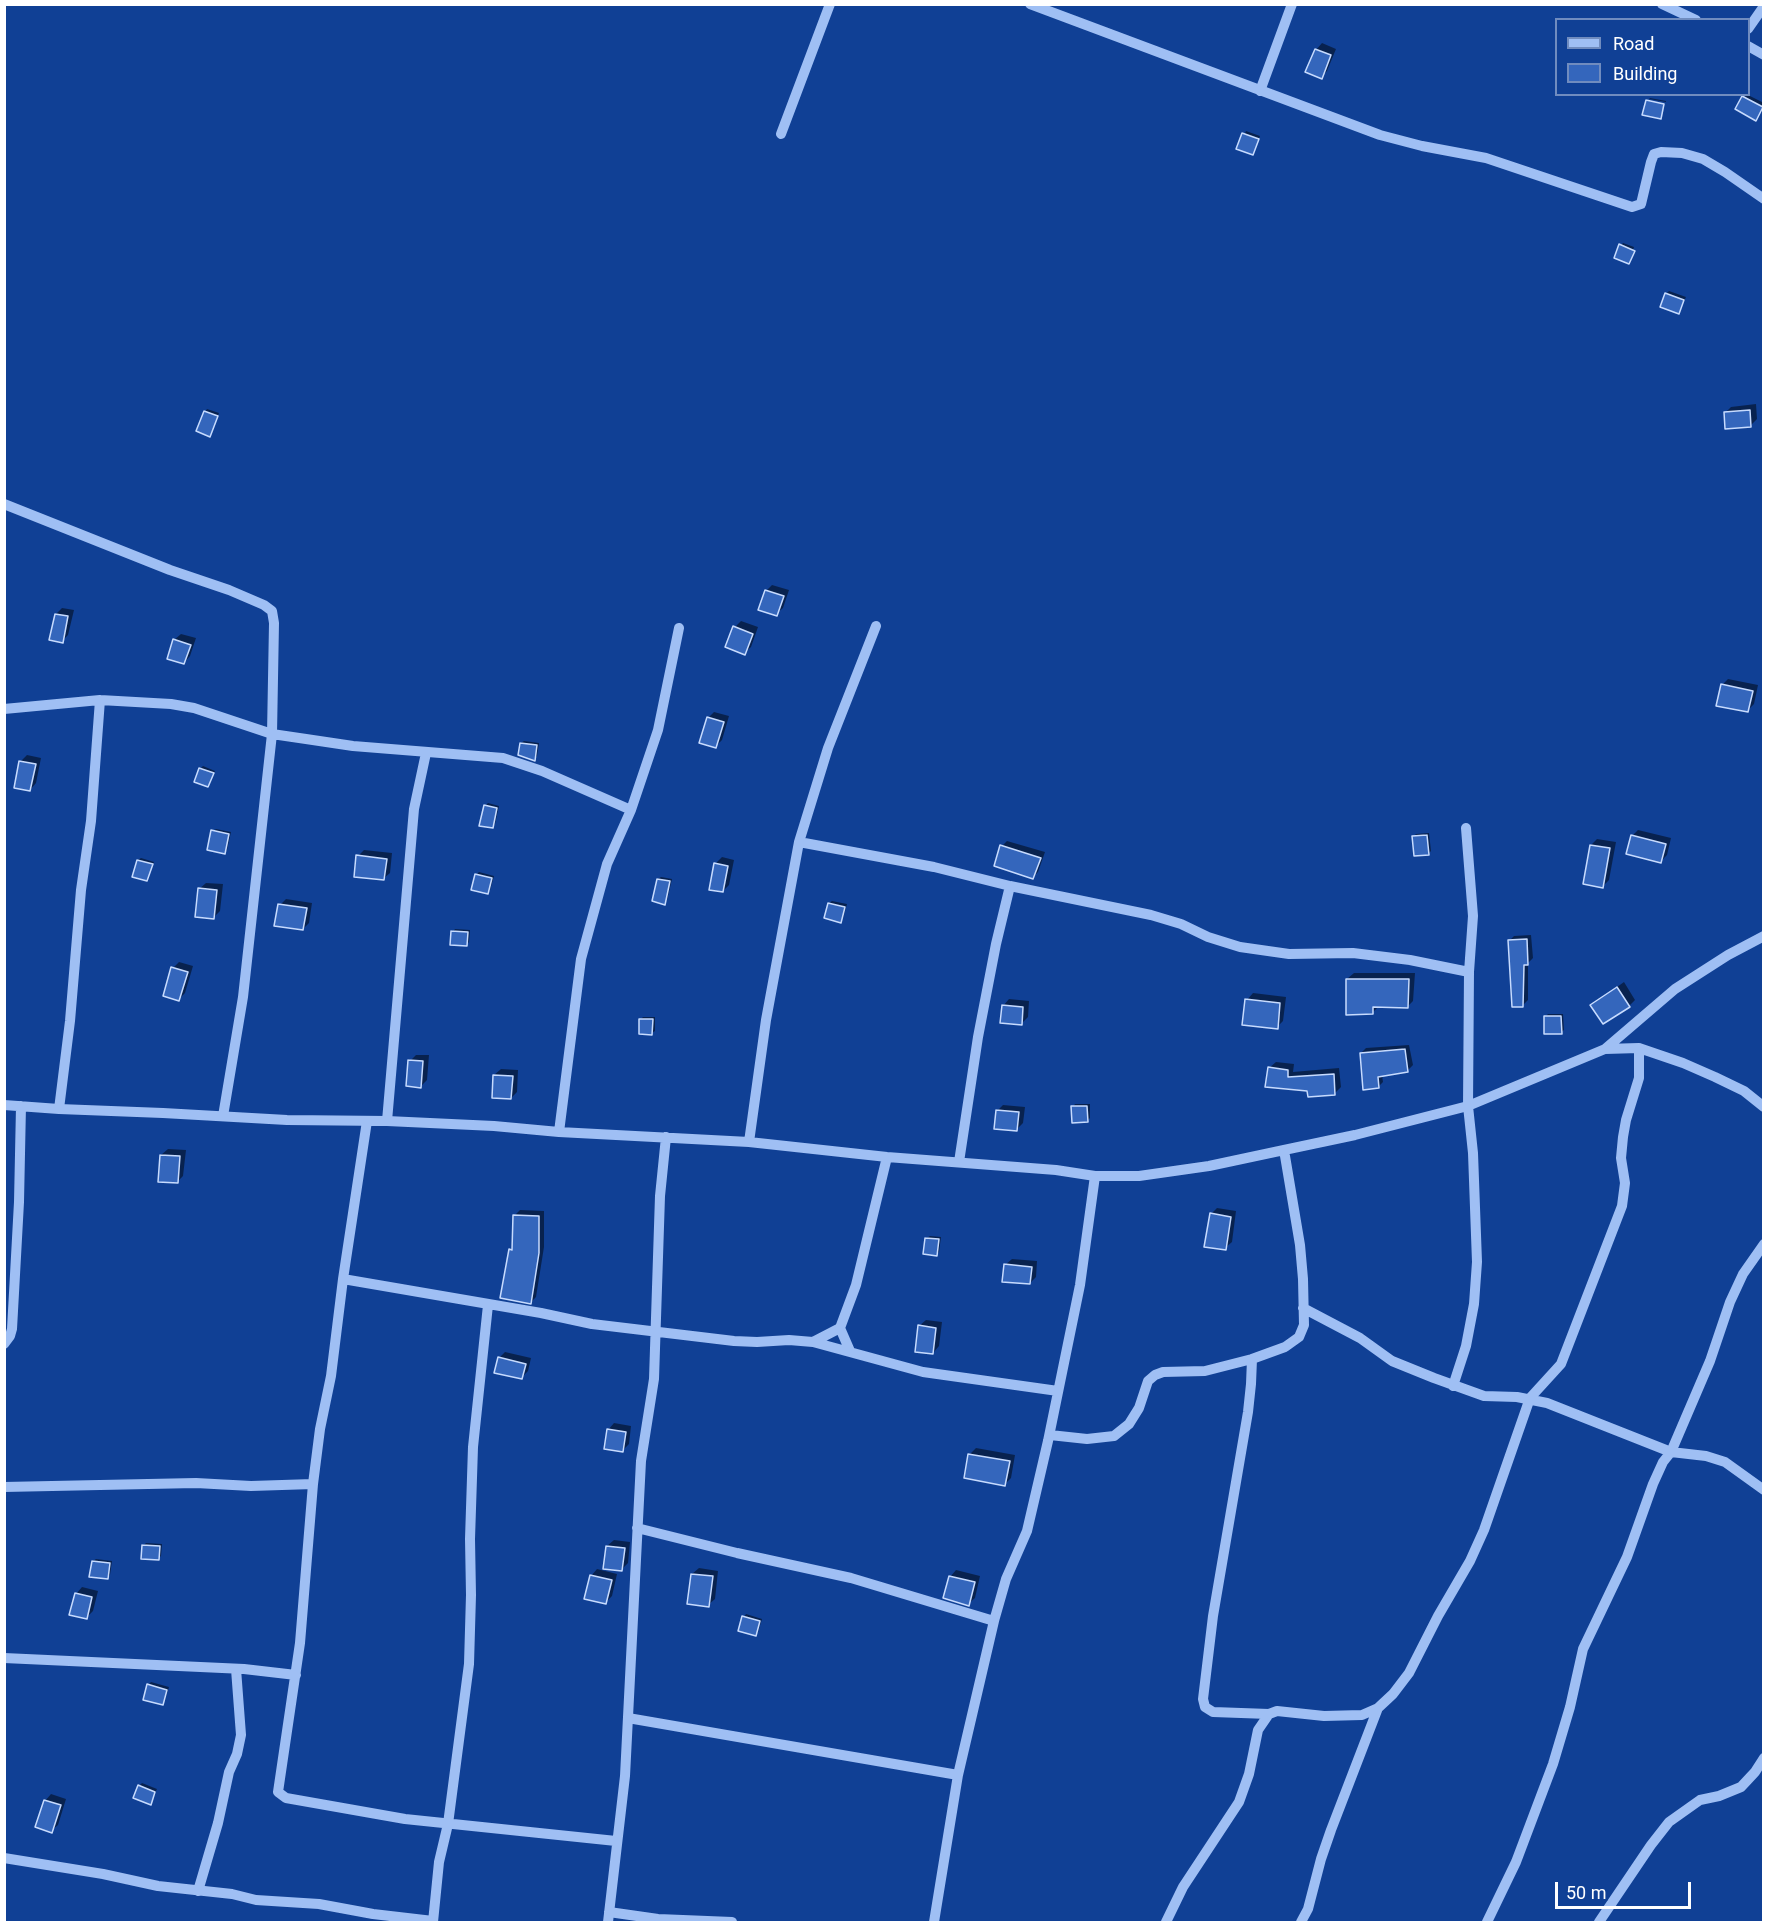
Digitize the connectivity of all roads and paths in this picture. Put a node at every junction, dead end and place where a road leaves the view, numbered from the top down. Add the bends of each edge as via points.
1 (830, 4) edge
2 (1030, 4) edge
3 (1292, 4) edge
4 (1665, 5) edge
5 (1764, 6) edge
6 (1692, 18) edge
7 (1750, 27) edge
8 (1750, 47) edge
9 (1764, 56) edge
10 (1260, 90) junction
11 (781, 134) dead end
12 (1764, 199) edge
13 (4, 504) edge
14 (876, 626) dead end
15 (679, 628) dead end
16 (100, 700) junction
17 (4, 709) edge
18 (272, 734) junction
19 (426, 753) junction
20 (631, 810) junction
21 (1466, 828) dead end
22 (799, 842) junction
23 (1010, 886) junction
24 (1764, 936) edge
25 (1469, 972) junction
26 (1639, 1048) junction
27 (1605, 1049) junction
28 (4, 1105) edge
29 (21, 1106) junction
30 (1468, 1106) junction
31 (1764, 1107) edge
32 (59, 1109) junction
33 (223, 1116) junction
34 (367, 1121) junction
35 (387, 1121) junction
36 (559, 1132) junction
37 (666, 1137) junction
38 (749, 1142) junction
39 (1284, 1150) junction
40 (887, 1157) junction
41 (959, 1162) junction
42 (1095, 1176) junction
43 (1764, 1244) edge
44 (343, 1279) junction
45 (488, 1305) junction
46 (1303, 1308) junction
47 (840, 1328) junction
48 (655, 1332) junction
49 (813, 1342) junction
50 (4, 1344) edge
51 (850, 1351) junction
52 (1252, 1359) junction
53 (1453, 1386) junction
54 (1058, 1391) junction
55 (1530, 1398) junction
56 (1050, 1435) junction
57 (1671, 1452) junction
58 (314, 1484) junction
59 (4, 1487) edge
60 (1764, 1490) edge
61 (637, 1528) junction
62 (994, 1621) junction
63 (4, 1658) edge
64 (236, 1669) junction
65 (296, 1675) junction
66 (1378, 1708) junction
67 (1269, 1714) junction
68 (628, 1718) junction
69 (1764, 1758) edge
70 (958, 1775) junction
71 (448, 1824) junction
72 (616, 1840) junction
73 (4, 1858) edge
74 (198, 1891) junction
75 (608, 1917) edge
76 (373, 1918) edge
77 (433, 1922) edge
78 (732, 1923) edge
79 (934, 1923) edge
80 (1166, 1923) edge
81 (1301, 1923) edge
82 (1487, 1923) edge
83 (1599, 1923) edge

1 - 11 street
2 - 10 street
3 - 10 street
4 - 6 street
5 - 7 street
8 - 9 street
10 - 12 street via 1380,135 1486,158 1632,207 1641,204 1654,154 1661,152 1703,159
13 - 18 street via 264,604 272,611 274,622
14 - 22 street via 832,739
15 - 20 street via 658,730
16 - 17 street
16 - 18 street via 194,708
16 - 32 street via 91,821
18 - 19 street
18 - 33 street via 243,997
19 - 20 street via 503,759
19 - 35 street via 414,809
20 - 36 street via 607,864 581,958
21 - 25 street via 1473,916
22 - 23 street via 934,867
22 - 38 street via 766,1020
23 - 25 street via 1151,915 1240,947 1289,954 1353,953
23 - 41 street via 978,1037
24 - 27 street via 1675,989
25 - 30 street
26 - 27 street
26 - 31 street via 1715,1077 1744,1091
26 - 55 street via 1639,1078 1623,1137 1622,1206 1560,1364
27 - 30 street
28 - 29 street
29 - 32 street
29 - 50 street via 12,1329
30 - 39 street
30 - 53 street via 1477,1262 1474,1304
32 - 33 street
33 - 34 street
34 - 35 street
34 - 44 street
35 - 36 street
36 - 37 street
37 - 38 street
37 - 48 street
38 - 40 street
39 - 42 street via 1166,1173
39 - 46 street via 1300,1245
40 - 41 street
40 - 47 street via 856,1285
41 - 42 street
42 - 54 street via 1080,1285
43 - 57 street via 1730,1302
44 - 45 street
44 - 58 street
45 - 48 street
45 - 71 street via 473,1447 469,1664
46 - 52 street via 1304,1325 1299,1336 1286,1347
46 - 53 street via 1360,1338 1392,1361
47 - 49 street
47 - 51 street
48 - 49 street via 734,1341
48 - 61 street via 654,1379 641,1461
49 - 51 street
51 - 54 street via 923,1372
52 - 56 street via 1204,1371 1155,1375 1148,1381 1129,1424 1114,1436 1087,1439
52 - 67 street via 1248,1412 1203,1699 1212,1712
53 - 55 street via 1484,1396
54 - 56 street
55 - 57 street
55 - 66 street via 1470,1561 1409,1673
56 - 62 street via 1027,1531 1006,1579
57 - 60 street via 1725,1462
57 - 82 street via 1662,1462 1628,1557 1583,1648 1553,1764 1516,1862
58 - 59 street
58 - 65 street
61 - 62 street via 851,1578
61 - 68 street
62 - 70 street
63 - 64 street
64 - 65 street
64 - 74 street via 241,1735
65 - 71 street via 278,1792 296,1800
66 - 67 street via 1344,1717
66 - 81 street via 1331,1830
67 - 80 street via 1258,1730 1239,1802 1183,1887
68 - 70 street
68 - 72 street
69 - 83 street via 1741,1787 1700,1800 1669,1822
70 - 79 street
71 - 72 street
71 - 77 street via 439,1862
72 - 75 street
73 - 74 street
74 - 76 street via 319,1904
75 - 78 street
76 - 77 street

